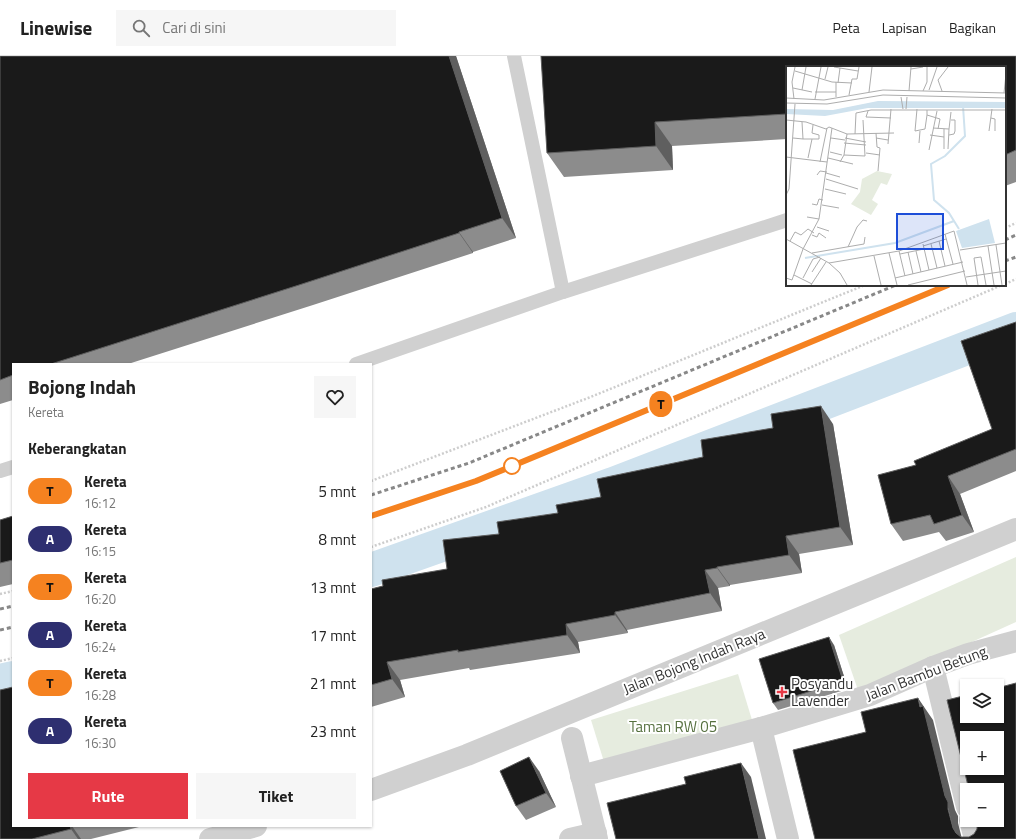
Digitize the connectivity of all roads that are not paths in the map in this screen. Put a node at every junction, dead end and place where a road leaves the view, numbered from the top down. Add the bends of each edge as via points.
1 (514, 56) edge
2 (786, 220) edge
3 (563, 292) junction
4 (359, 363) edge
5 (12, 467) edge
6 (0, 471) edge
7 (1016, 529) edge
8 (1016, 641) edge
9 (933, 667) junction
10 (761, 728) junction
11 (572, 738) dead end
12 (582, 776) junction
13 (961, 783) edge
14 (372, 790) edge
15 (252, 827) edge
16 (972, 827) edge
17 (596, 836) edge
18 (210, 839) edge
19 (570, 839) edge
20 (788, 839) edge
21 (975, 839) edge

1 - 3 lane
2 - 3 lane
3 - 4 lane
5 - 6 lane
7 - 14 street, Jalan Bojong Indah Raya via 467,755
8 - 9 street, Jalan Bambu Betung
9 - 10 street, Jalan Bambu Betung via 870,695
9 - 13 street
10 - 12 street, Jalan Bambu Betung
10 - 20 street
11 - 12 street
12 - 17 street
15 - 18 street
16 - 21 street
17 - 19 street

